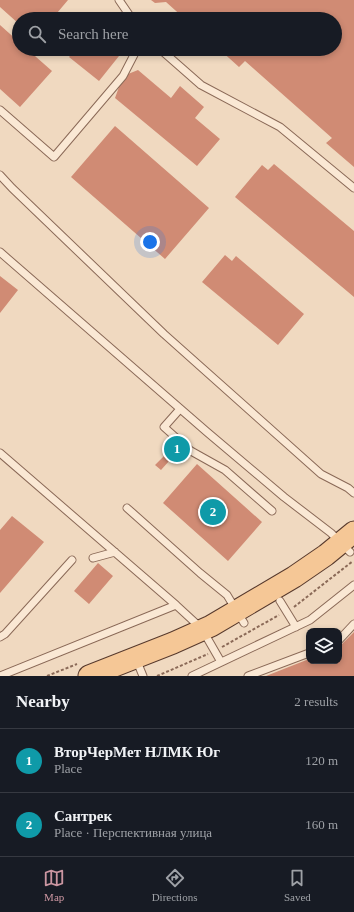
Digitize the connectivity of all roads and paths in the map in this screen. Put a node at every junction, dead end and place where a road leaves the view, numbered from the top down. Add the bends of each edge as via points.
1 (119, 0) edge
2 (127, 12) edge
3 (133, 56) edge
4 (168, 56) edge
5 (0, 110) edge
6 (0, 175) edge
7 (354, 188) edge
8 (0, 252) edge
9 (180, 408) junction
10 (0, 453) edge
11 (354, 493) edge
12 (127, 508) dead end
13 (272, 511) dead end
14 (350, 547) edge
15 (115, 552) junction
16 (93, 558) dead end
17 (72, 560) dead end
18 (354, 586) edge
19 (176, 605) junction
20 (283, 606) junction
21 (240, 617) junction
22 (354, 624) edge
23 (296, 627) junction
24 (0, 637) edge
25 (342, 637) edge
26 (209, 641) junction
27 (306, 654) edge
28 (221, 662) junction
29 (83, 670) edge
30 (140, 671) edge
31 (0, 676) edge
32 (47, 676) edge
33 (192, 676) edge
34 (248, 676) edge

1 - 2 lane
3 - 5 lane via 123,76 54,157
4 - 7 lane via 201,85 280,127
6 - 11 lane via 164,334 321,474
8 - 9 lane
9 - 13 lane via 164,427 191,451 225,470
9 - 14 lane via 284,498
10 - 15 lane
12 - 21 lane via 226,595
14 - 20 main road
14 - 20 path via 295,606
14 - 21 main road via 294,577
15 - 16 lane
15 - 19 lane
17 - 24 lane
18 - 23 lane via 310,620
19 - 26 lane
19 - 31 lane
20 - 21 main road
20 - 23 lane
20 - 26 path
21 - 26 main road
22 - 25 lane
23 - 28 lane
26 - 28 lane
26 - 30 path
26 - 30 main road via 173,643
27 - 34 lane
28 - 33 lane
29 - 30 main road
29 - 32 path

